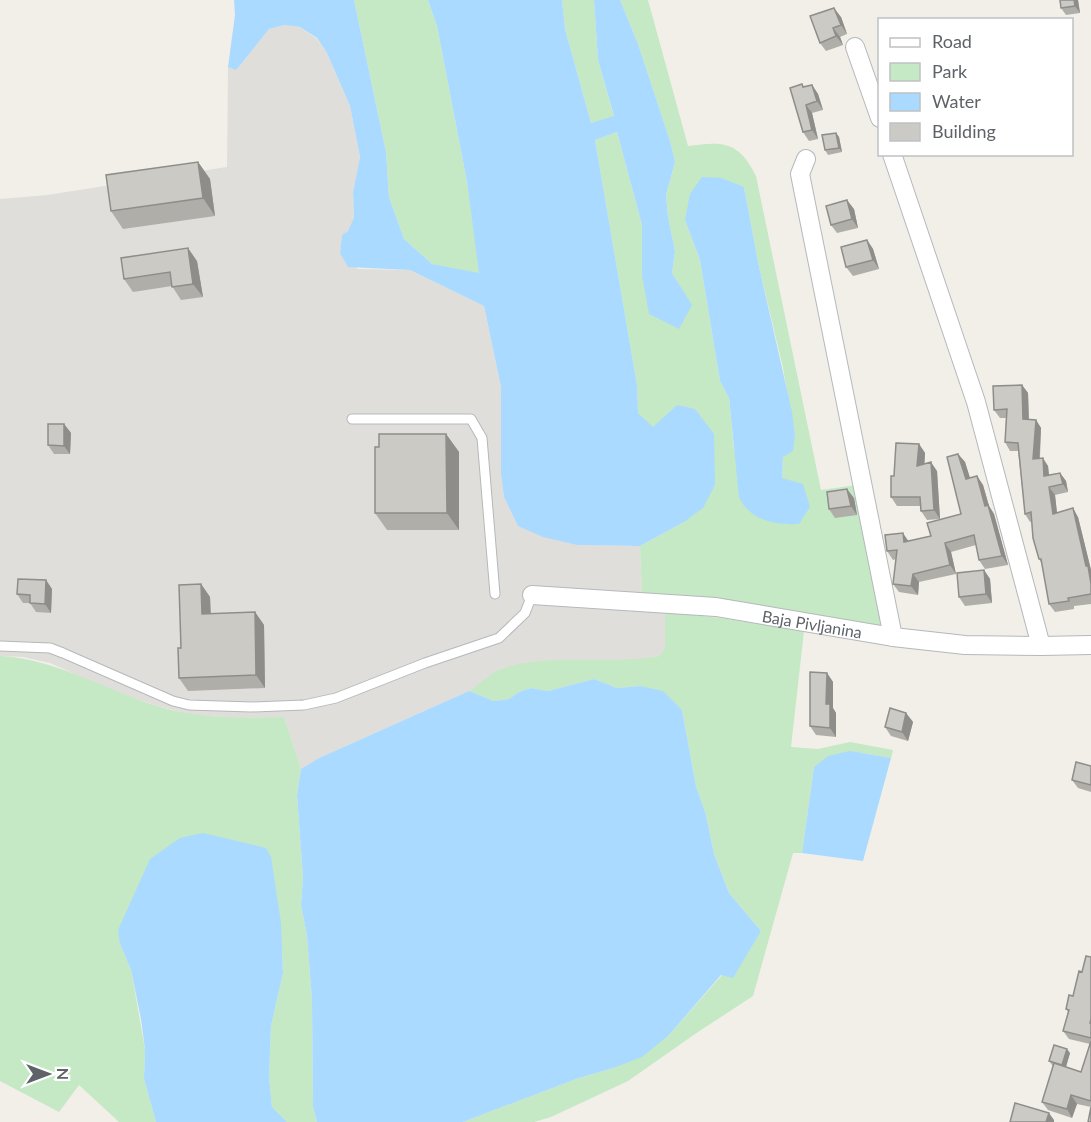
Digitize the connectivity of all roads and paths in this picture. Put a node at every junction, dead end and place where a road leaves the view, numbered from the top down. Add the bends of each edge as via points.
1 (855, 47) dead end
2 (878, 115) edge
3 (893, 156) edge
4 (806, 159) dead end
5 (352, 419) dead end
6 (495, 594) dead end
7 (532, 595) joint
8 (893, 637) junction
9 (1091, 645) edge
10 (0, 646) edge
11 (1041, 646) junction

1 - 2 street
3 - 11 street via 976,402
4 - 8 street via 801,184
5 - 6 lane via 471,419 482,438
7 - 8 street, Baja Pivljanina via 716,608
7 - 10 lane via 525,613 499,638 336,698 304,705 189,705 63,652
8 - 11 street, Baja Pivljanina via 965,645
9 - 11 street, Baja Pivljanina

